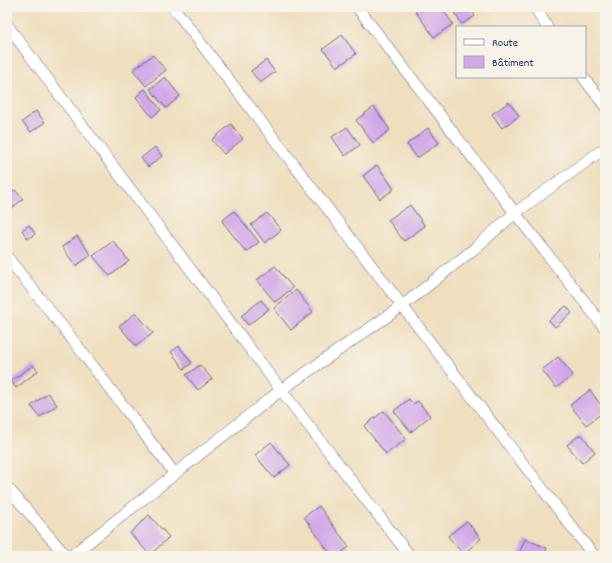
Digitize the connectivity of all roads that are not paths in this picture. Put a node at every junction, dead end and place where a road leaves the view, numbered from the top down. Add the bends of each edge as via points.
1 (173, 7) edge
2 (357, 7) edge
3 (535, 7) edge
4 (7, 25) edge
5 (546, 26) edge
6 (584, 78) edge
7 (605, 106) edge
8 (605, 148) edge
9 (515, 213) junction
10 (7, 257) edge
11 (402, 306) junction
12 (605, 328) edge
13 (281, 390) junction
14 (175, 474) junction
15 (7, 487) edge
16 (66, 556) edge
17 (71, 556) edge
18 (410, 556) edge
19 (594, 556) edge

1 - 11 street
2 - 9 street
3 - 5 street
4 - 13 street
6 - 7 street
8 - 9 street
9 - 11 street
9 - 12 street
10 - 14 street
11 - 13 street
11 - 19 street
13 - 14 street
13 - 18 street
14 - 17 street
15 - 16 street

